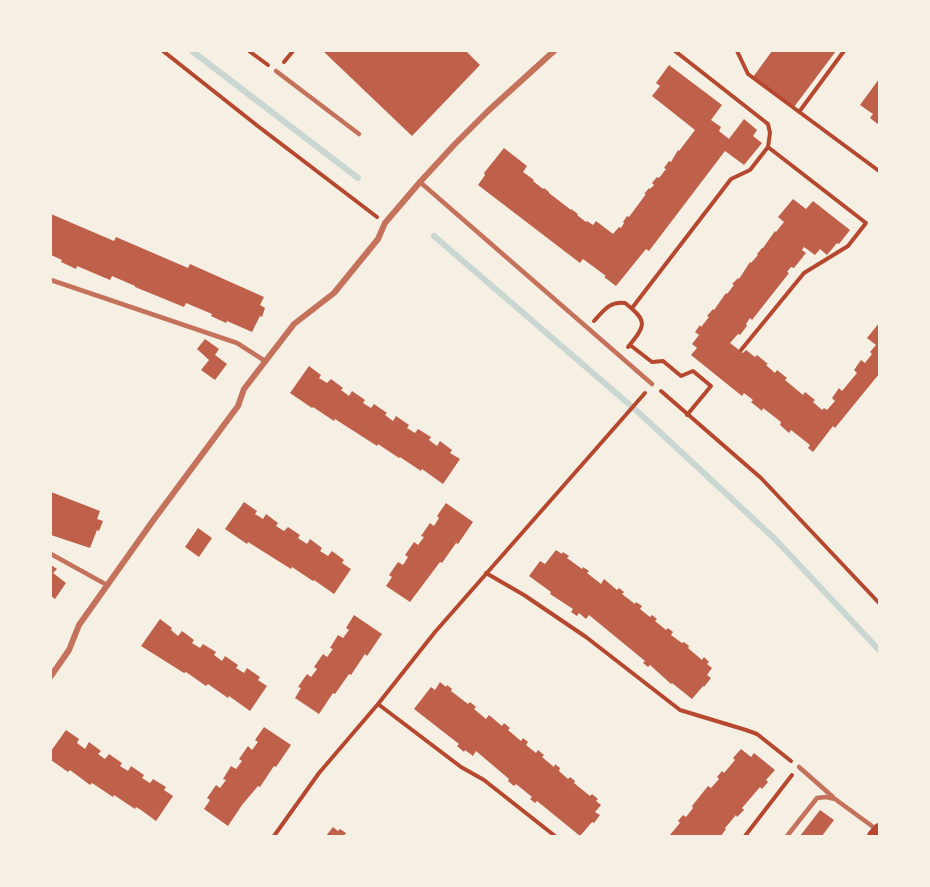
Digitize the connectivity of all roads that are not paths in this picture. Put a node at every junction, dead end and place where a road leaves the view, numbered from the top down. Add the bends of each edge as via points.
1 (554, 51) edge
2 (276, 71) road end
3 (358, 135) dead end
4 (420, 182) junction
5 (51, 280) edge
6 (265, 361) junction
7 (652, 384) road end
8 (51, 554) edge
9 (107, 585) junction
10 (51, 676) edge
11 (798, 767) road end
12 (835, 799) junction
13 (877, 832) edge
14 (787, 836) edge

1 - 4 street via 488,111
2 - 3 lane
4 - 6 street via 334,293 294,324
4 - 7 lane
5 - 6 lane via 237,343
6 - 9 street via 244,389 238,406
8 - 9 lane
9 - 10 street
11 - 12 lane
12 - 13 lane
12 - 14 lane via 817,798

